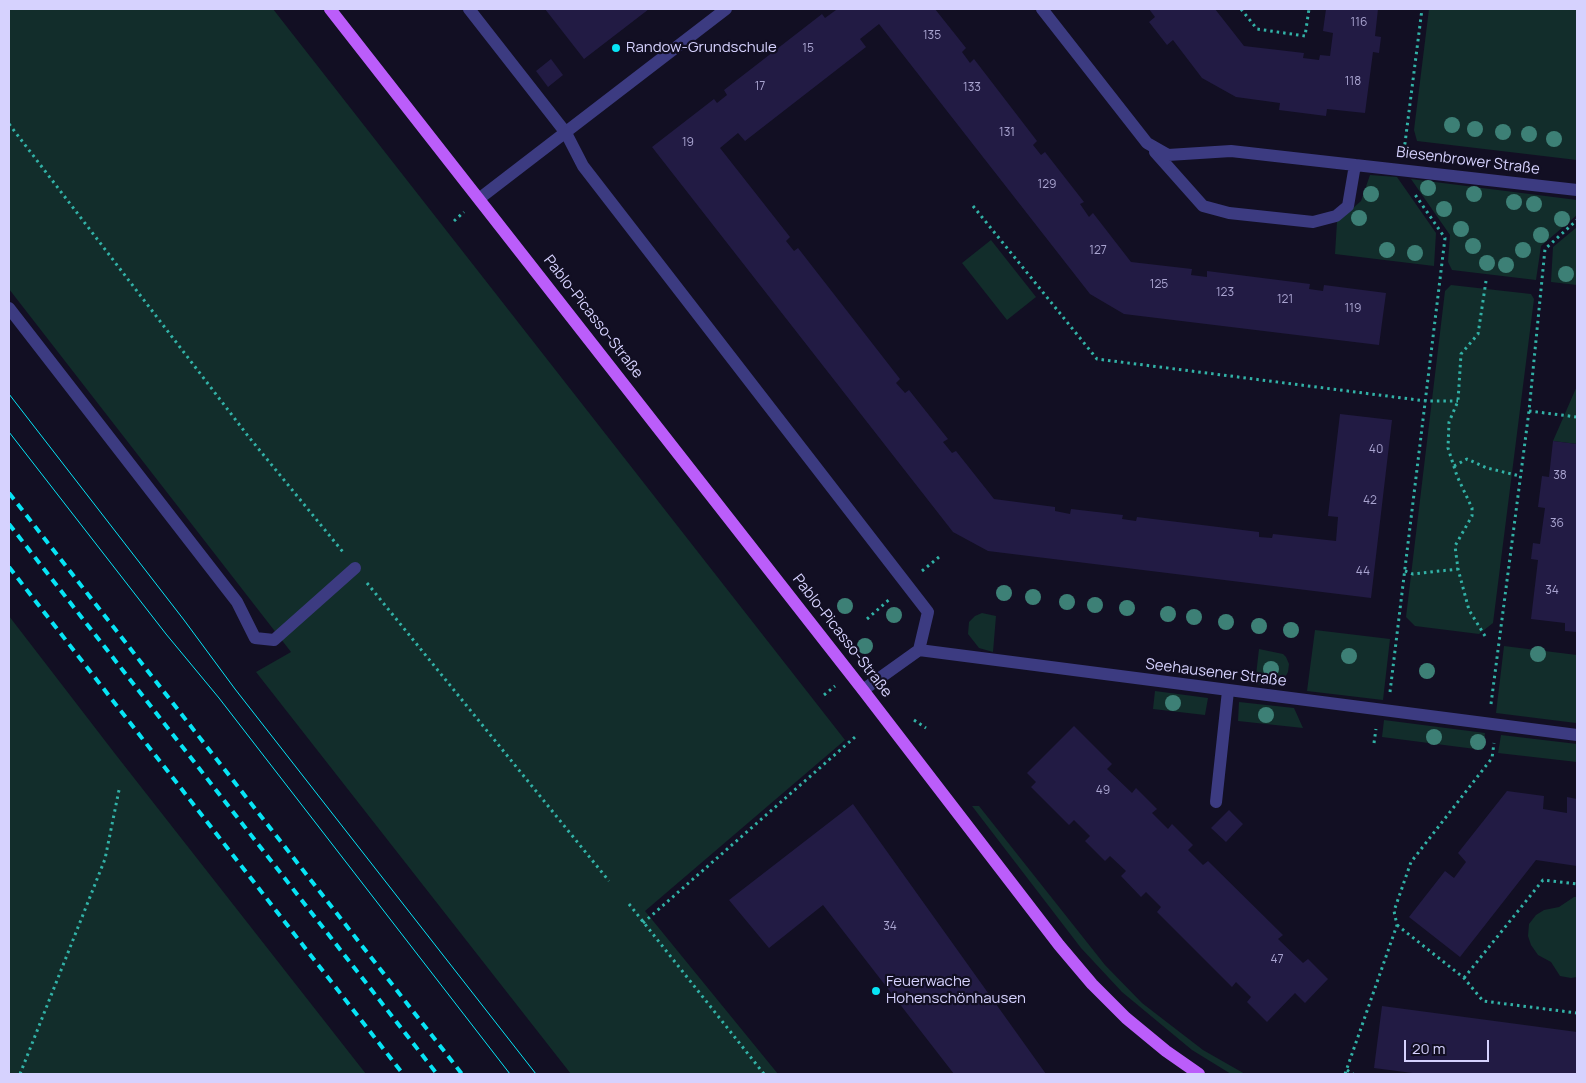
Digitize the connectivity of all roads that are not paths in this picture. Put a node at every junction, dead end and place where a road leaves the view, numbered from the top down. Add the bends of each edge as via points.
1 (330, 9) edge
2 (469, 9) edge
3 (726, 9) edge
4 (1042, 9) edge
5 (566, 133) junction
6 (1149, 144) junction
7 (1354, 165) junction
8 (1577, 190) edge
9 (480, 198) junction
10 (9, 308) edge
11 (356, 568) road end
12 (919, 650) junction
13 (863, 690) junction
14 (1228, 691) junction
15 (1577, 735) edge
16 (1216, 802) dead end
17 (1199, 1074) edge

1 - 9 main road, Pablo-Picasso-Straße
2 - 5 street
3 - 5 street
4 - 6 street, Biesenbrower Straße
5 - 9 street
5 - 12 street via 583,166 928,612
6 - 7 street, Biesenbrower Straße via 1168,155 1231,151
6 - 7 street, Biesenbrower Straße via 1203,206 1229,213 1313,222 1336,216 1348,206
7 - 8 street, Biesenbrower Straße
9 - 13 main road, Pablo-Picasso-Straße
10 - 11 street via 237,602 255,638 274,640
12 - 13 street
12 - 14 street, Seehausener Straße
13 - 17 main road, Pablo-Picasso-Straße via 1092,984 1126,1018
14 - 15 street, Seehausener Straße
14 - 16 street

